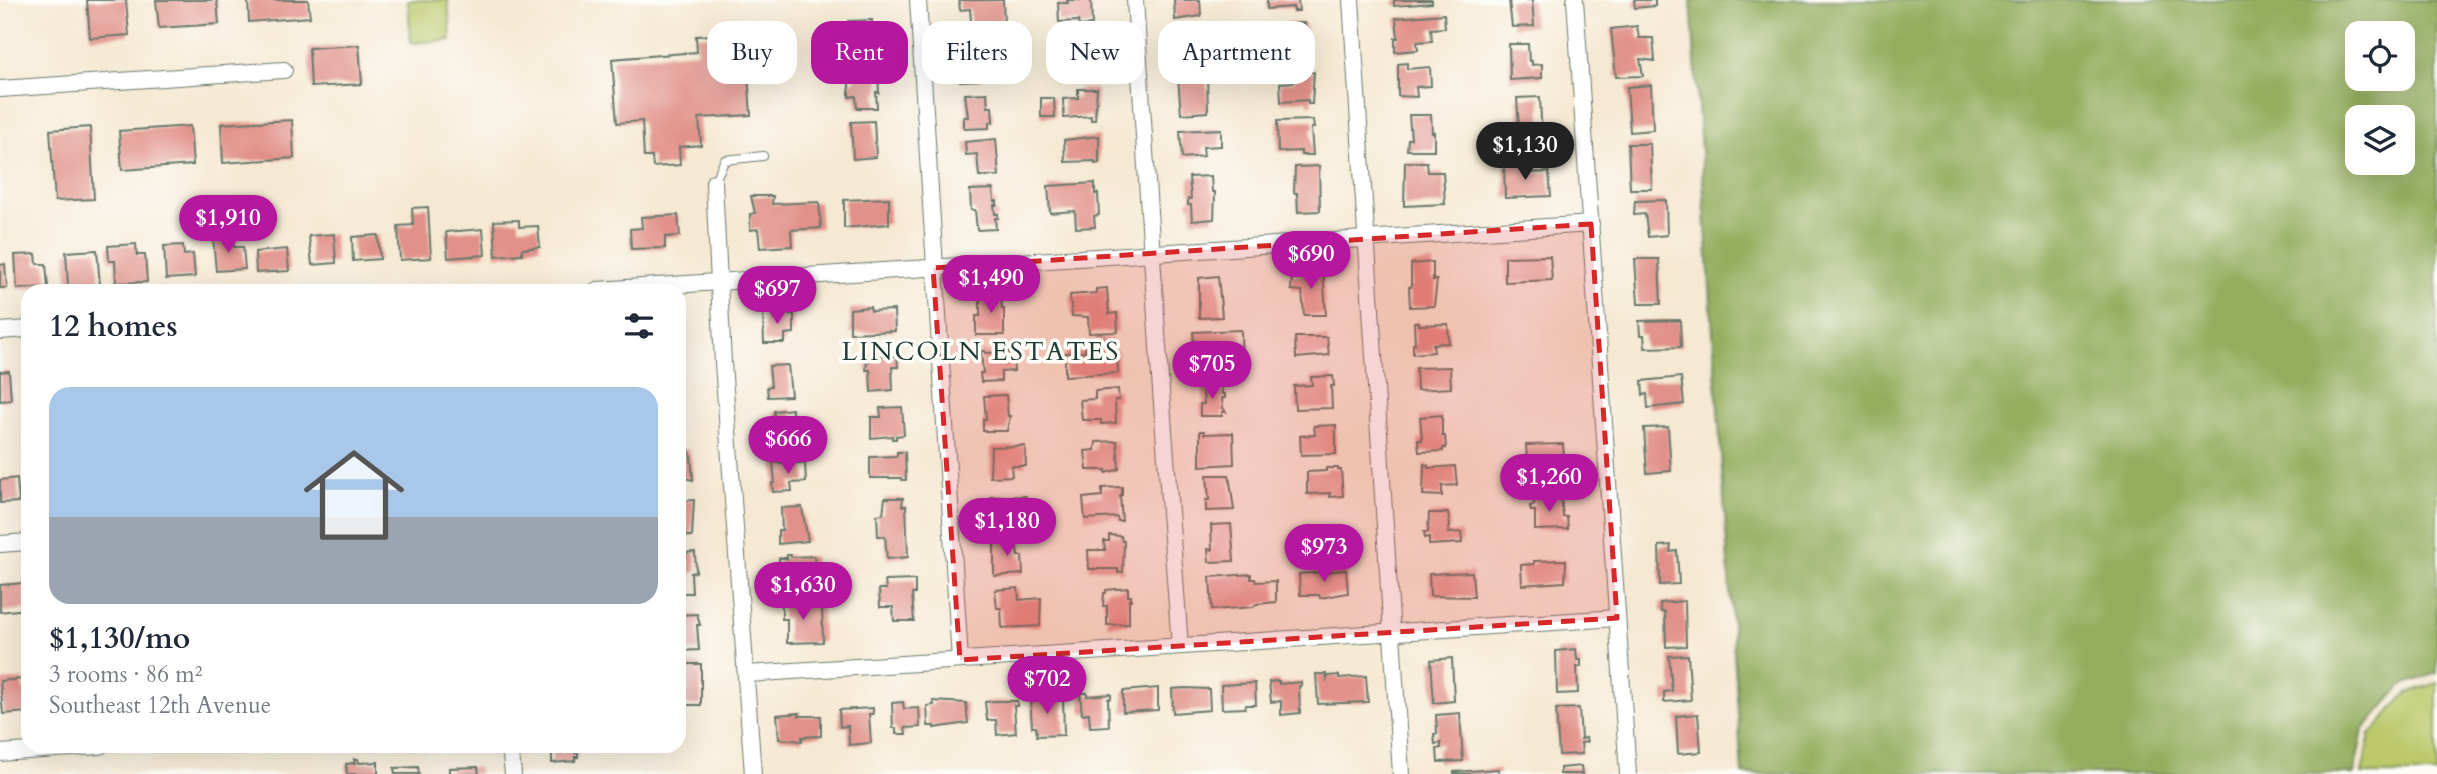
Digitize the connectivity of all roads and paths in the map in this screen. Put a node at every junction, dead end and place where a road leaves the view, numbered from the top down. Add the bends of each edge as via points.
1 (918, 0) edge
2 (1135, 0) edge
3 (1350, 0) edge
4 (1575, 0) edge
5 (284, 70) dead end
6 (0, 89) edge
7 (763, 156) dead end
8 (714, 182) joint
9 (1591, 224) junction
10 (1367, 239) junction
11 (1152, 253) junction
12 (933, 268) junction
13 (718, 282) junction
14 (686, 284) edge
15 (21, 330) edge
16 (0, 331) edge
17 (21, 542) edge
18 (0, 544) edge
19 (1617, 618) junction
20 (1392, 632) junction
21 (1180, 646) junction
22 (960, 660) junction
23 (747, 674) junction
24 (21, 751) edge
25 (0, 752) edge
26 (511, 753) edge
27 (513, 774) edge
28 (753, 774) edge
29 (1401, 774) edge
30 (1628, 774) edge

1 - 12 street
2 - 11 street
3 - 10 street
4 - 9 street
5 - 6 street
7 - 8 lane via 725,160
8 - 13 street
9 - 10 street
9 - 19 street
10 - 11 street
10 - 20 street
11 - 12 street
11 - 21 street
12 - 13 street
12 - 22 street
13 - 14 street
13 - 23 street
15 - 16 street
17 - 18 street
19 - 20 street
19 - 30 street
20 - 21 street
20 - 29 street
21 - 22 street
22 - 23 street
23 - 28 street
24 - 25 street
26 - 27 street

